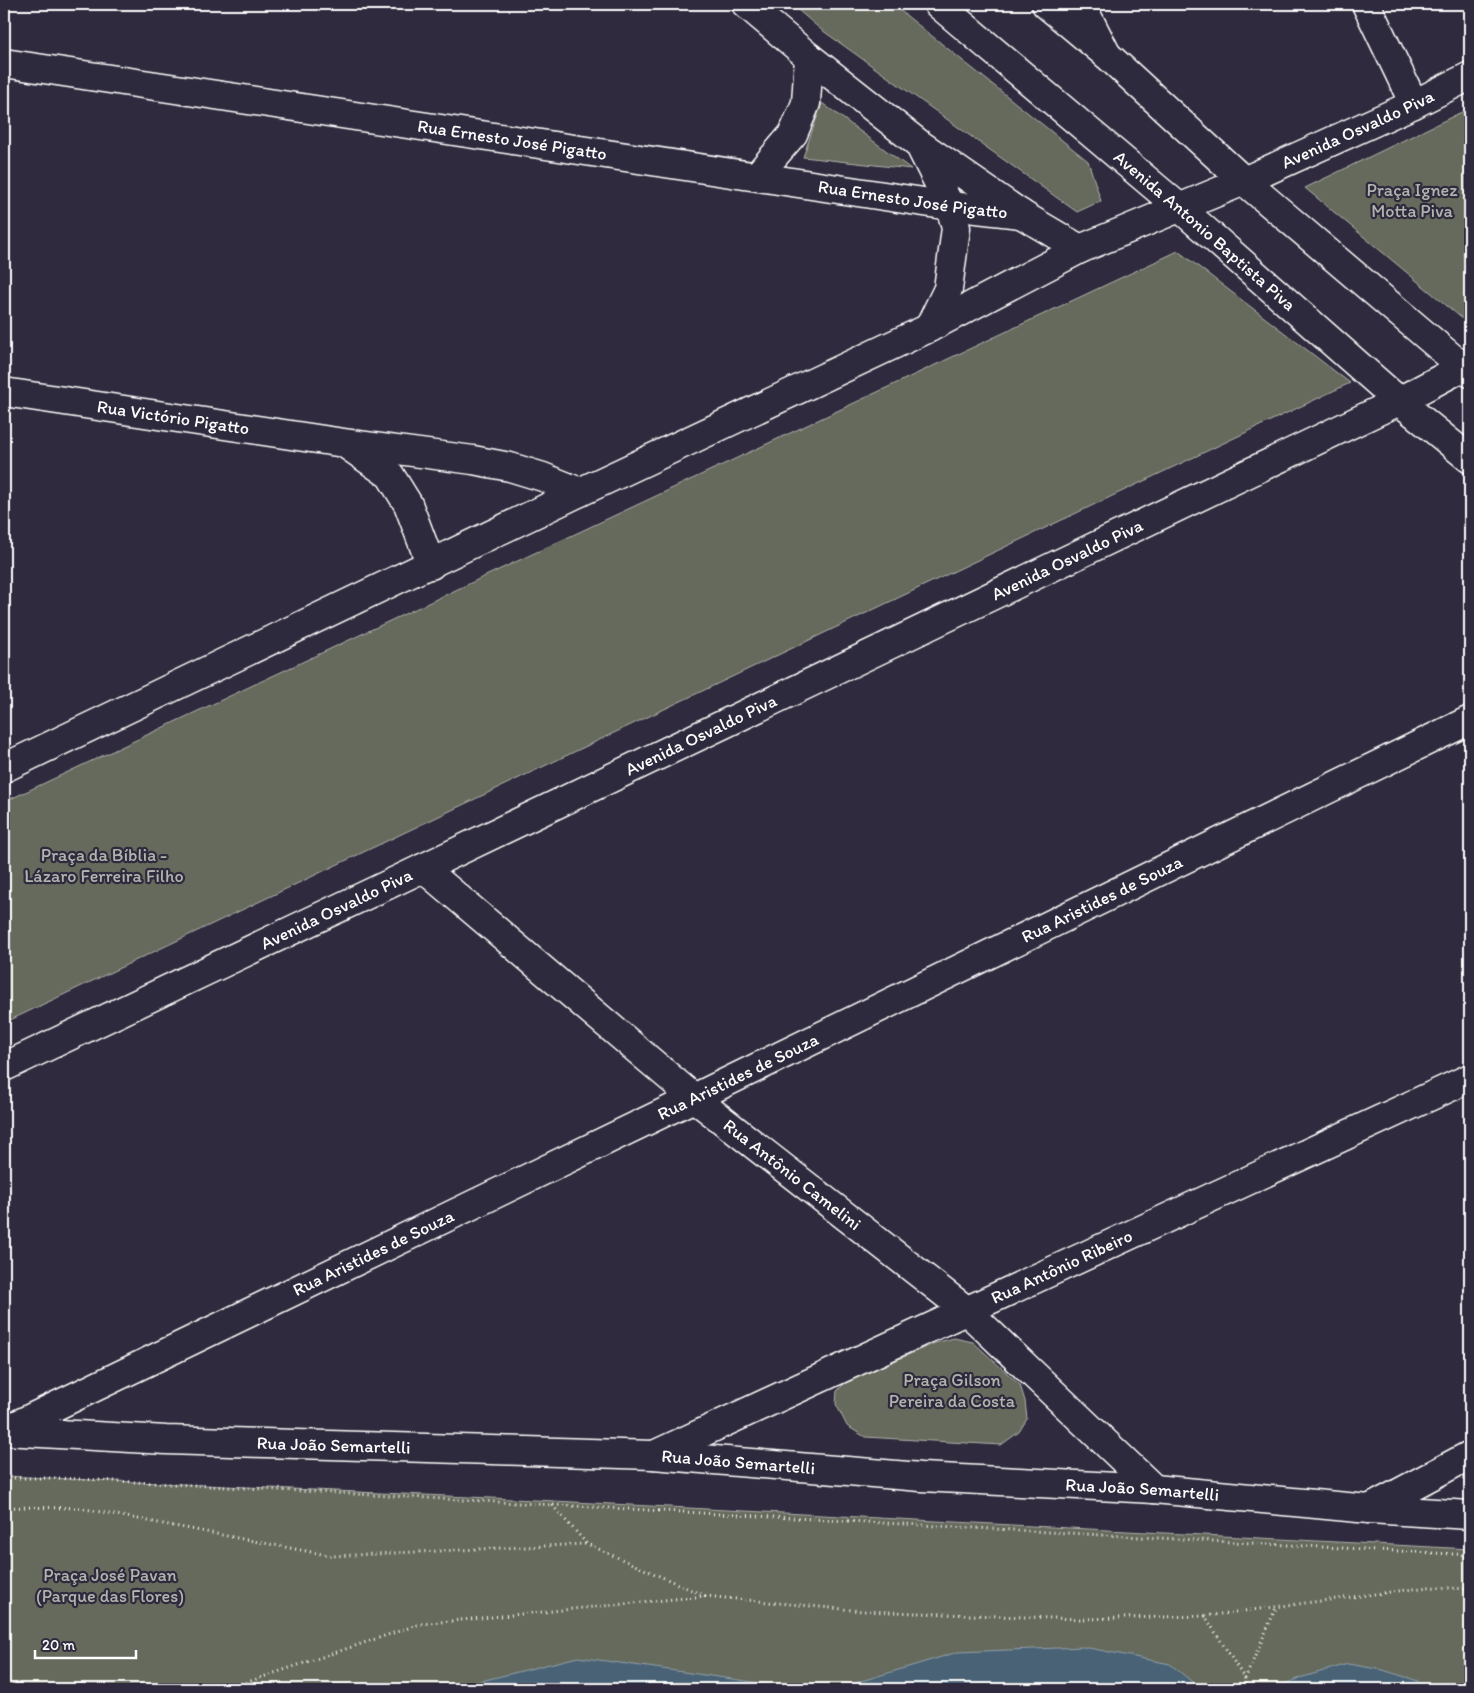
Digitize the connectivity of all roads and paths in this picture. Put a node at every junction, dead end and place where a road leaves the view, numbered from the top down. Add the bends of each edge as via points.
1 (746, 4) edge
2 (938, 4) edge
3 (1046, 4) edge
4 (1081, 4) edge
5 (1366, 4) edge
6 (1107, 55) junction
7 (809, 57) junction
8 (4, 63) edge
9 (1470, 76) edge
10 (1414, 104) junction
11 (918, 143) junction
12 (756, 176) junction
13 (1244, 182) junction
14 (950, 206) junction
15 (1180, 208) junction
16 (1021, 214) junction
17 (1080, 249) junction
18 (929, 328) junction
19 (1468, 367) edge
20 (4, 392) edge
21 (1399, 401) junction
22 (344, 443) junction
23 (1470, 459) edge
24 (580, 492) junction
25 (431, 565) junction
26 (1470, 720) edge
27 (4, 768) edge
28 (423, 868) junction
29 (4, 1066) edge
30 (1470, 1078) edge
31 (694, 1098) junction
32 (966, 1310) junction
33 (4, 1431) edge
34 (1470, 1455) edge
35 (653, 1456) junction
36 (4, 1478) edge
37 (1154, 1489) junction
38 (552, 1505) junction
39 (4, 1507) edge
40 (1369, 1509) junction
41 (1470, 1515) edge
42 (587, 1544) junction
43 (1470, 1555) edge
44 (1470, 1589) edge
45 (705, 1596) junction
46 (1276, 1608) junction
47 (1205, 1616) junction
48 (1245, 1679) junction
49 (227, 1689) edge
50 (1246, 1689) edge

1 - 7 street
2 - 15 street, Avenida Antonio Baptista Piva
3 - 6 street
4 - 6 street
5 - 10 street
6 - 13 street
7 - 11 street
7 - 12 street via 806,103 793,134
8 - 12 street, Rua Ernesto José Pigatto
9 - 10 street, Avenida Osvaldo Piva
10 - 13 street, Avenida Osvaldo Piva
11 - 14 street
11 - 16 street
12 - 14 street, Rua Ernesto José Pigatto
13 - 15 street, Avenida Osvaldo Piva
13 - 19 street
14 - 16 street, Rua Ernesto José Pigatto
14 - 18 street via 956,228 948,289
15 - 17 street
15 - 21 street, Avenida Antonio Baptista Piva
16 - 17 street
17 - 18 street
18 - 24 street
19 - 21 street, Avenida Osvaldo Piva
20 - 22 street, Rua Victório Pigatto
21 - 23 street, Avenida Antonio Baptista Piva
21 - 28 street, Avenida Osvaldo Piva
22 - 24 street, Rua Victório Pigatto via 510,467
22 - 25 street, Rua Victório Pigatto via 390,475 408,504
24 - 25 street
25 - 27 street
26 - 31 street, Rua Aristides de Souza
28 - 29 street, Avenida Osvaldo Piva
28 - 31 street, Rua Antônio Camelini
30 - 32 street, Rua Antônio Ribeiro
31 - 32 street, Rua Antônio Camelini
31 - 33 street, Rua Aristides de Souza
32 - 35 street, Rua Antônio Ribeiro
32 - 37 street, Rua Antônio Camelini
33 - 35 street, Rua João Semartelli
34 - 40 street
35 - 37 street, Rua João Semartelli via 922,1477
36 - 38 path via 61,1478
37 - 40 street, Rua João Semartelli
38 - 42 path
38 - 43 path
39 - 42 path via 80,1508 332,1556
40 - 41 street, Rua João Semartelli
42 - 45 path
44 - 46 path via 1428,1587
45 - 47 path via 863,1611 1080,1619
45 - 49 path via 420,1624
46 - 47 path
46 - 48 path
47 - 48 path
48 - 50 path

